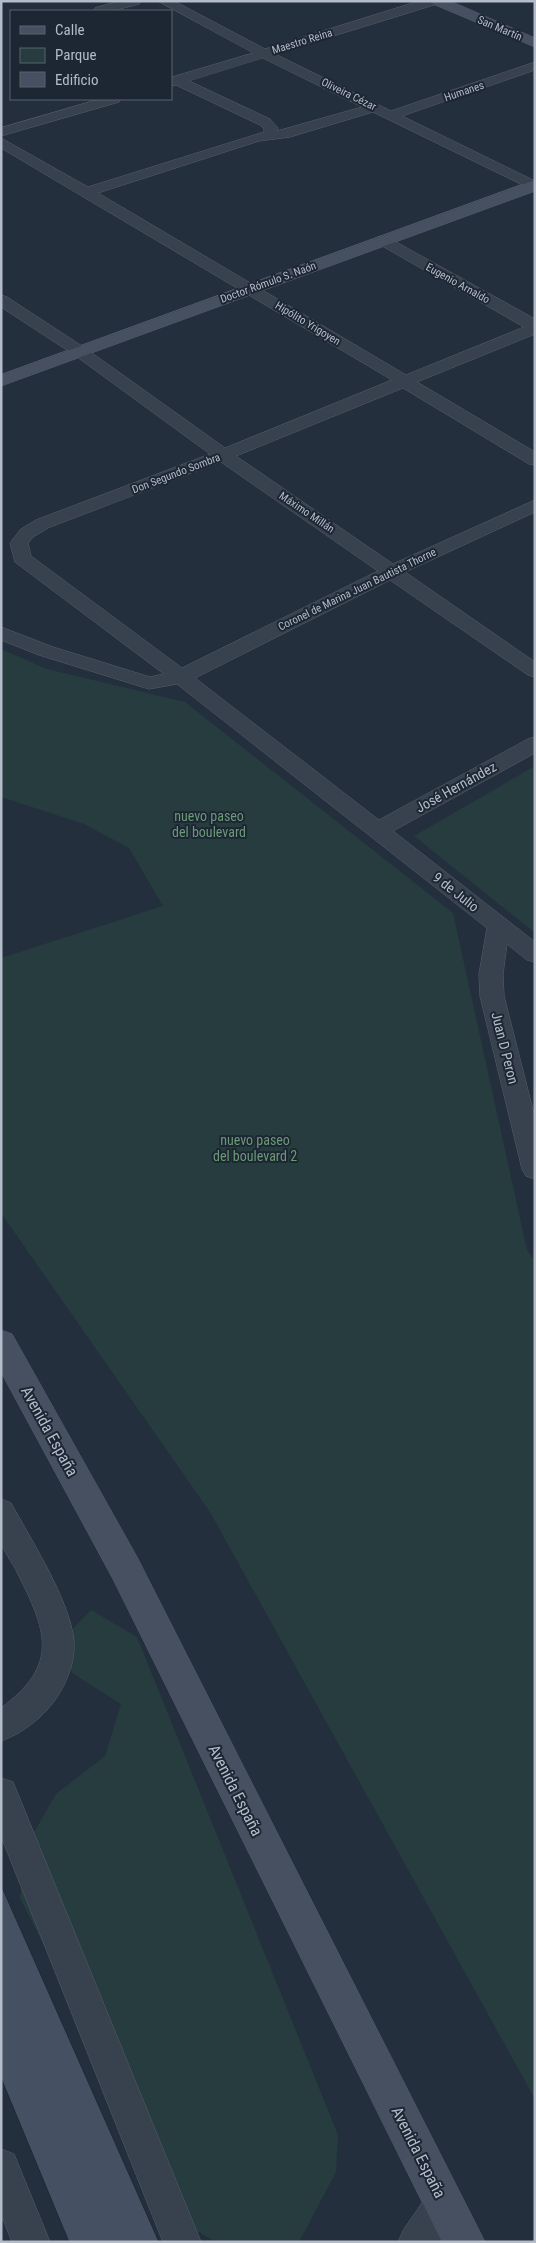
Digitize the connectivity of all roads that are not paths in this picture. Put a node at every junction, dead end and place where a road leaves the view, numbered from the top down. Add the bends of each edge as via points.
1 (135, 1) edge
2 (164, 1) edge
3 (433, 1) edge
4 (438, 1) edge
5 (103, 10) edge
6 (535, 43) edge
7 (263, 53) junction
8 (535, 66) edge
9 (174, 81) edge
10 (111, 100) edge
11 (376, 107) junction
12 (393, 115) junction
13 (1, 132) edge
14 (270, 135) junction
15 (1, 142) edge
16 (534, 186) edge
17 (86, 192) junction
18 (382, 240) junction
19 (250, 288) junction
20 (1, 300) edge
21 (535, 327) edge
22 (79, 351) junction
23 (1, 381) edge
24 (404, 381) junction
25 (223, 455) junction
26 (535, 460) edge
27 (535, 505) edge
28 (392, 571) junction
29 (1, 633) edge
30 (535, 671) edge
31 (181, 677) junction
32 (535, 744) edge
33 (378, 830) junction
34 (499, 926) junction
35 (535, 954) edge
36 (535, 1169) edge
37 (1, 1343) edge
38 (1, 1512) edge
39 (1, 1726) edge
40 (1, 1794) edge
41 (1, 2167) edge
42 (444, 2203) junction
43 (31, 2242) edge
44 (182, 2242) edge
45 (418, 2242) edge
46 (464, 2242) edge

1 - 5 street
2 - 7 street, Oliveira Cézar
3 - 7 street, Maestro Reina
4 - 6 main road, San Martín
7 - 9 street, Maestro Reina
7 - 11 street, Oliveira Cézar
8 - 12 street, Humanes
9 - 14 street via 265,122 271,128
10 - 13 street
11 - 12 street, Oliveira Cézar
11 - 14 street via 285,134
12 - 16 street, Oliveira Cézar
14 - 17 street
15 - 17 street, Hipólito Yrigoyen
16 - 18 main road, Doctor Rómulo S. Naón
17 - 19 street, Hipólito Yrigoyen
18 - 19 main road, Doctor Rómulo S. Naón
18 - 21 street, Eugenio Arnaldo
19 - 22 main road, Doctor Rómulo S. Naón
19 - 24 street, Hipólito Yrigoyen
20 - 22 street, Máximo Millán
21 - 24 street, Don Segundo Sombra
22 - 23 main road, Doctor Rómulo S. Naón
22 - 25 street, Máximo Millán
24 - 25 street, Don Segundo Sombra
24 - 26 street, Hipólito Yrigoyen
25 - 28 street, Máximo Millán
25 - 31 street, Don Segundo Sombra via 42,524 27,533 19,543 22,558
27 - 28 street, Coronel de Marina Juan Bautista Thorne
28 - 30 street, Máximo Millán
28 - 31 street, Coronel de Marina Juan Bautista Thorne
29 - 31 street, Coronel de Marina Juan Bautista Thorne via 46,651 149,683
31 - 33 street, 9 de Julio
32 - 33 street, José Hernández
33 - 34 street, 9 de Julio
34 - 35 street, 9 de Julio
34 - 36 street, Juan D Peron via 490,974 492,996
37 - 42 main road, Avenida España via 125,1568
38 - 39 street via 54,1617 59,1649 52,1676 40,1696 22,1714
40 - 44 street
41 - 43 street
42 - 45 street
42 - 46 main road, Avenida España

